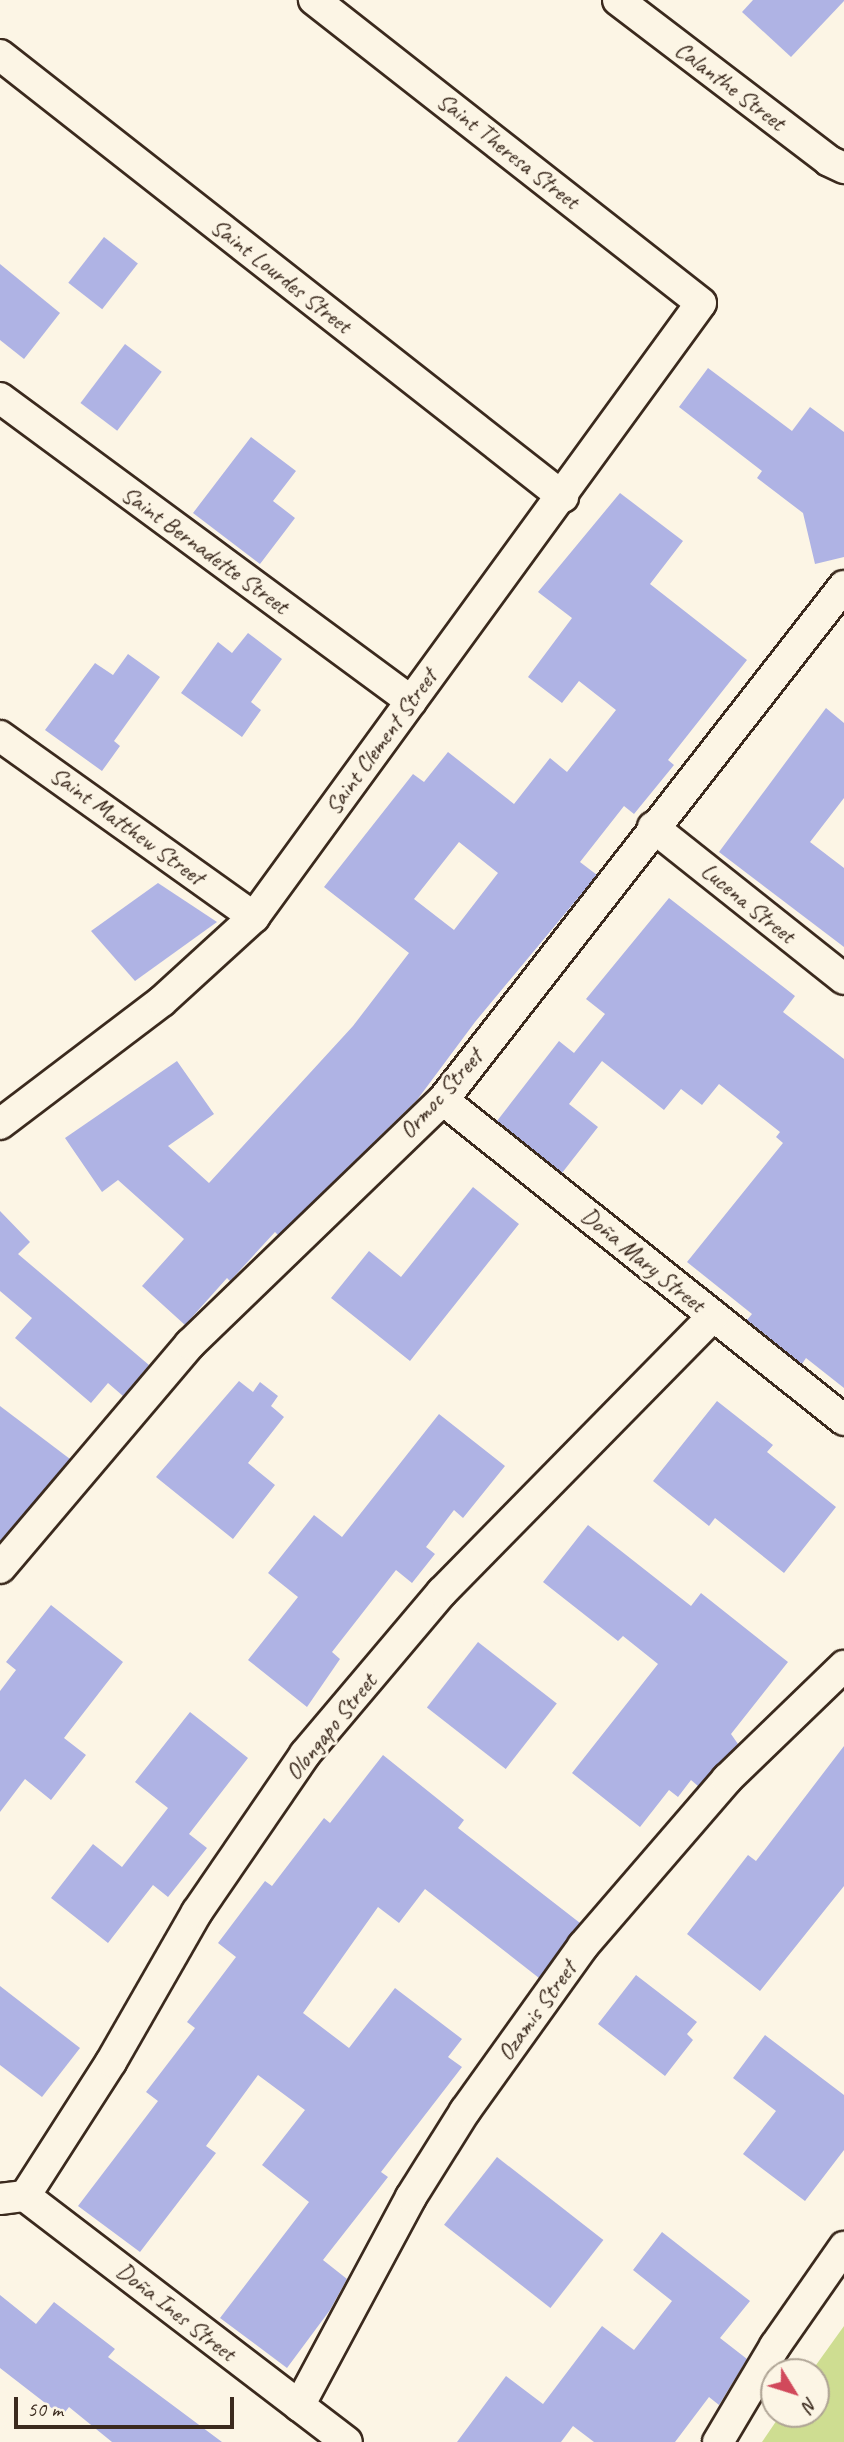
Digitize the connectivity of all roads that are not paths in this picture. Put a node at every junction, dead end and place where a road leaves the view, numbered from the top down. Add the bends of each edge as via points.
1 (314, 0) edge
2 (618, 0) edge
3 (0, 55) edge
4 (844, 168) edge
5 (701, 303) joint
6 (0, 398) edge
7 (563, 497) junction
8 (844, 586) edge
9 (411, 701) junction
10 (0, 736) edge
11 (653, 827) junction
12 (254, 917) junction
13 (844, 979) edge
14 (443, 1100) junction
15 (0, 1124) edge
16 (713, 1316) junction
17 (844, 1420) edge
18 (0, 1568) edge
19 (844, 1666) edge
20 (12, 2197) edge
21 (844, 2247) edge
22 (299, 2406) junction
23 (347, 2442) edge
24 (718, 2442) edge

1 - 5 street, Saint Theresa Street
2 - 4 street, Calanthe Street
3 - 7 street, Saint Lourdes Street
5 - 7 street, Saint Clement Street
6 - 9 street, Saint Bernadette Street
7 - 9 street, Saint Clement Street
8 - 11 street, Ormoc Street
9 - 12 street, Saint Clement Street
10 - 12 street, Saint Matthew Street
11 - 13 street, Lucena Street
11 - 14 street, Ormoc Street
12 - 15 street, Saint Clement Street via 162,1001
14 - 16 street, Doña Mary Street
14 - 18 street, Ormoc Street via 190,1344
16 - 17 street, Doña Mary Street
16 - 20 street, Olongapo Street via 442,1592 305,1754 197,1912 111,2062
19 - 22 street, Ozamis Street via 727,1779 583,1945 465,2111 411,2197
20 - 22 street, Doña Ines Street
21 - 24 street via 775,2346
22 - 23 street, Doña Ines Street

